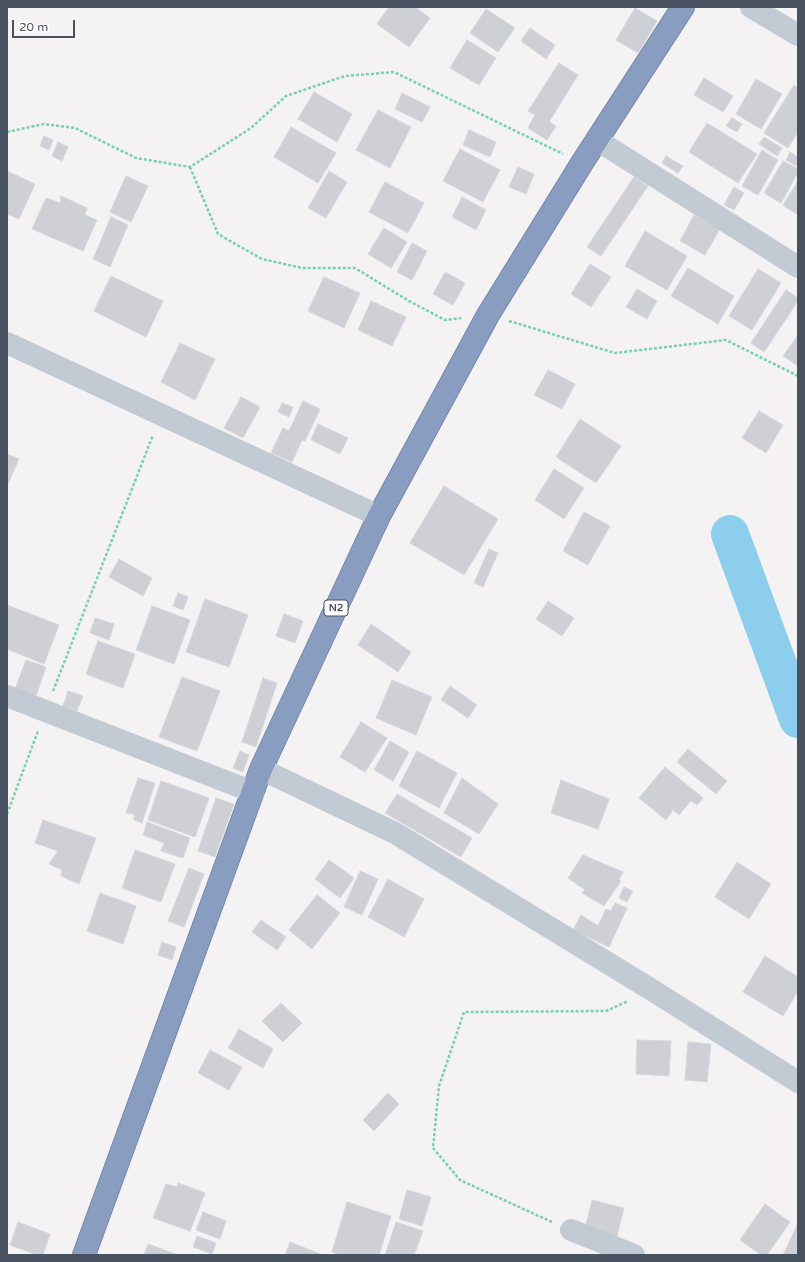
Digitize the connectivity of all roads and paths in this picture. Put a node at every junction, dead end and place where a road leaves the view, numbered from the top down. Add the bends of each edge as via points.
1 (683, 7) edge
2 (751, 7) edge
3 (798, 35) edge
4 (7, 132) edge
5 (597, 140) junction
6 (582, 163) junction
7 (798, 267) edge
8 (7, 343) edge
9 (161, 414) junction
10 (379, 516) junction
11 (7, 696) edge
12 (45, 710) junction
13 (261, 769) junction
14 (253, 792) junction
15 (7, 814) edge
16 (652, 990) junction
17 (798, 1082) edge
18 (571, 1230) joint
19 (84, 1255) edge
20 (634, 1255) edge

1 - 5 highway, N2
2 - 3 street
4 - 6 path via 44,124 76,128 136,158 190,167 251,128 286,96 345,76 394,72
5 - 6 highway, N2
5 - 7 street
6 - 10 highway, N2 via 488,315
8 - 9 street
9 - 10 street
9 - 12 path
10 - 13 highway, N2
11 - 12 street
12 - 14 street
12 - 15 path
13 - 14 highway, N2
13 - 16 street via 395,833
14 - 19 highway, N2
16 - 17 street
16 - 18 path via 606,1012 464,1012 438,1086 433,1148 460,1180
18 - 20 street

